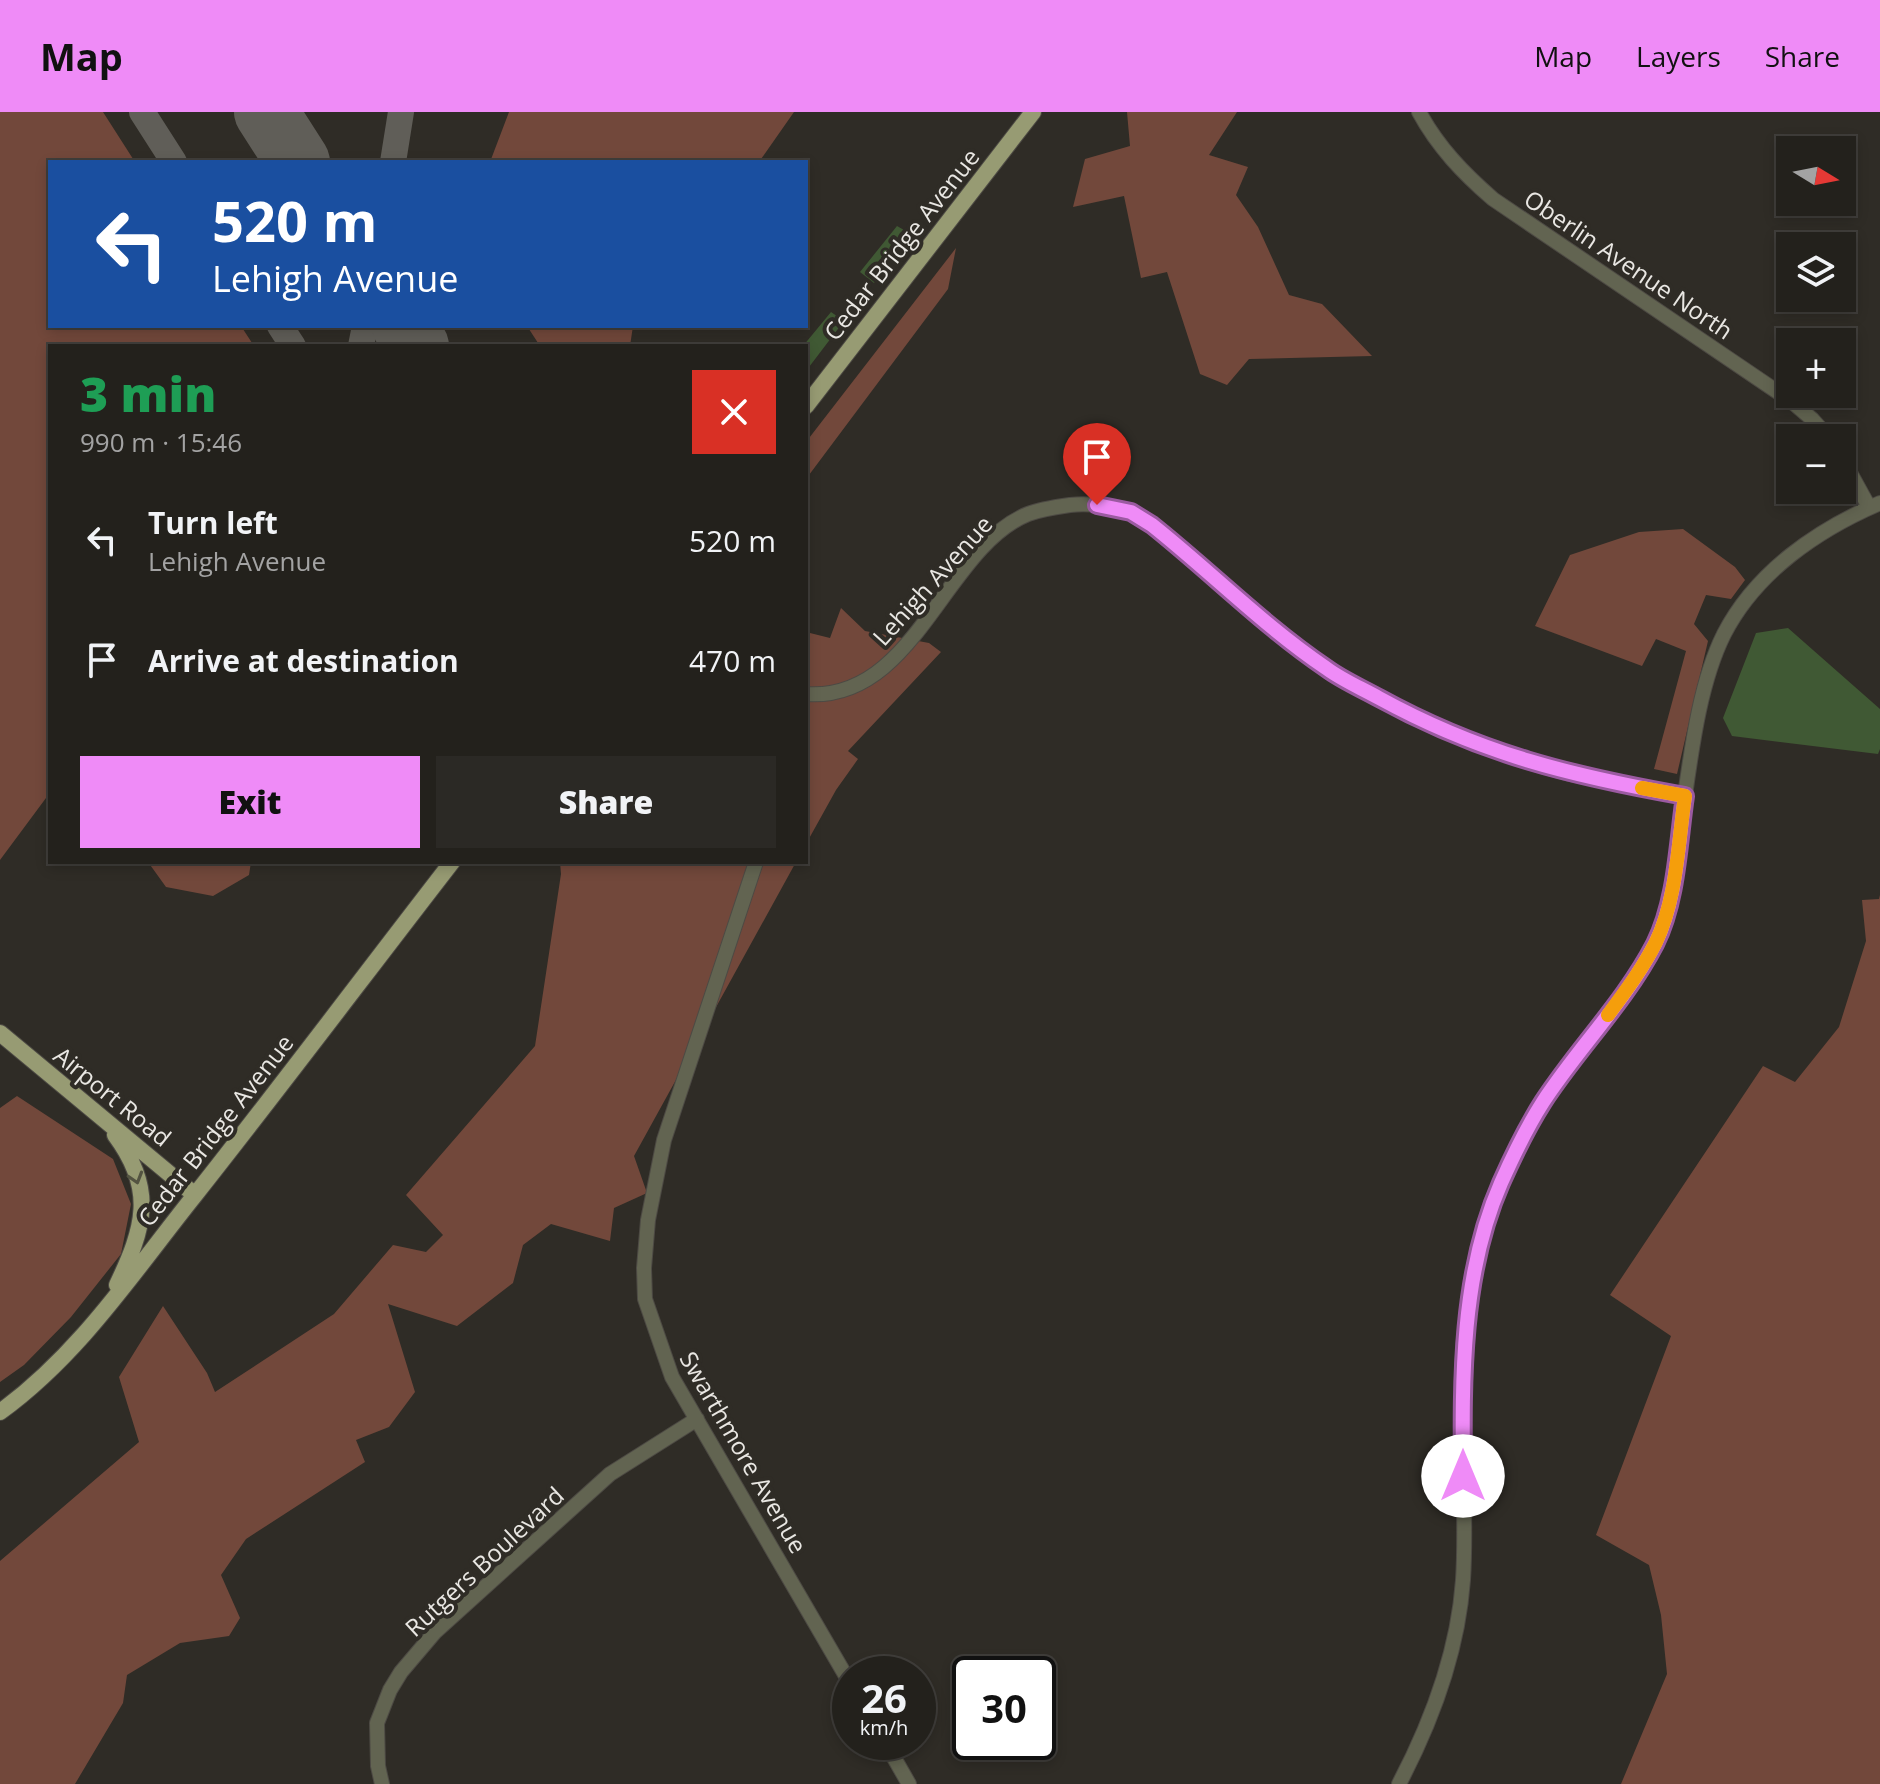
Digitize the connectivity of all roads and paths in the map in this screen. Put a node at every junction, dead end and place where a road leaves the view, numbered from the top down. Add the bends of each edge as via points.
1 (1033, 112) edge
2 (1419, 112) edge
3 (808, 403) edge
4 (1816, 424) edge
5 (1856, 478) edge
6 (1875, 505) edge
7 (808, 694) edge
8 (1685, 796) junction
9 (450, 864) edge
10 (755, 864) edge
11 (0, 1033) edge
12 (97, 1112) junction
13 (195, 1195) junction
14 (102, 1315) junction
15 (0, 1412) edge
16 (697, 1419) junction
17 (834, 1656) edge
18 (895, 1760) edge
19 (382, 1784) edge
20 (909, 1784) edge
21 (1399, 1784) edge

1 - 3 main road, Cedar Bridge Avenue
2 - 4 street, Oberlin Avenue North via 1444,152 1493,199 1791,401
5 - 6 street
6 - 8 street via 1790,556 1753,591 1725,633 1704,696
7 - 8 street, Lehigh Avenue via 858,684 895,658 981,551 1008,526 1053,507 1097,505 1131,512 1152,525 1328,670 1416,718 1528,762
8 - 21 street via 1665,916 1655,942 1628,988 1544,1100 1500,1185 1480,1247 1464,1344 1463,1581 1450,1660
9 - 13 main road, Cedar Bridge Avenue
10 - 16 street, Swarthmore Avenue via 664,1140 648,1220 645,1299 672,1377
11 - 12 main road, Airport Road
12 - 13 main road, Airport Road
12 -> 14 main road via 127,1151 142,1202 138,1239
13 - 14 main road, Cedar Bridge Avenue
14 - 15 main road, Cedar Bridge Avenue via 59,1363
16 - 17 street, Swarthmore Avenue
16 - 19 street, Rutgers Boulevard via 610,1474 428,1639 390,1690 377,1723
18 - 20 street

